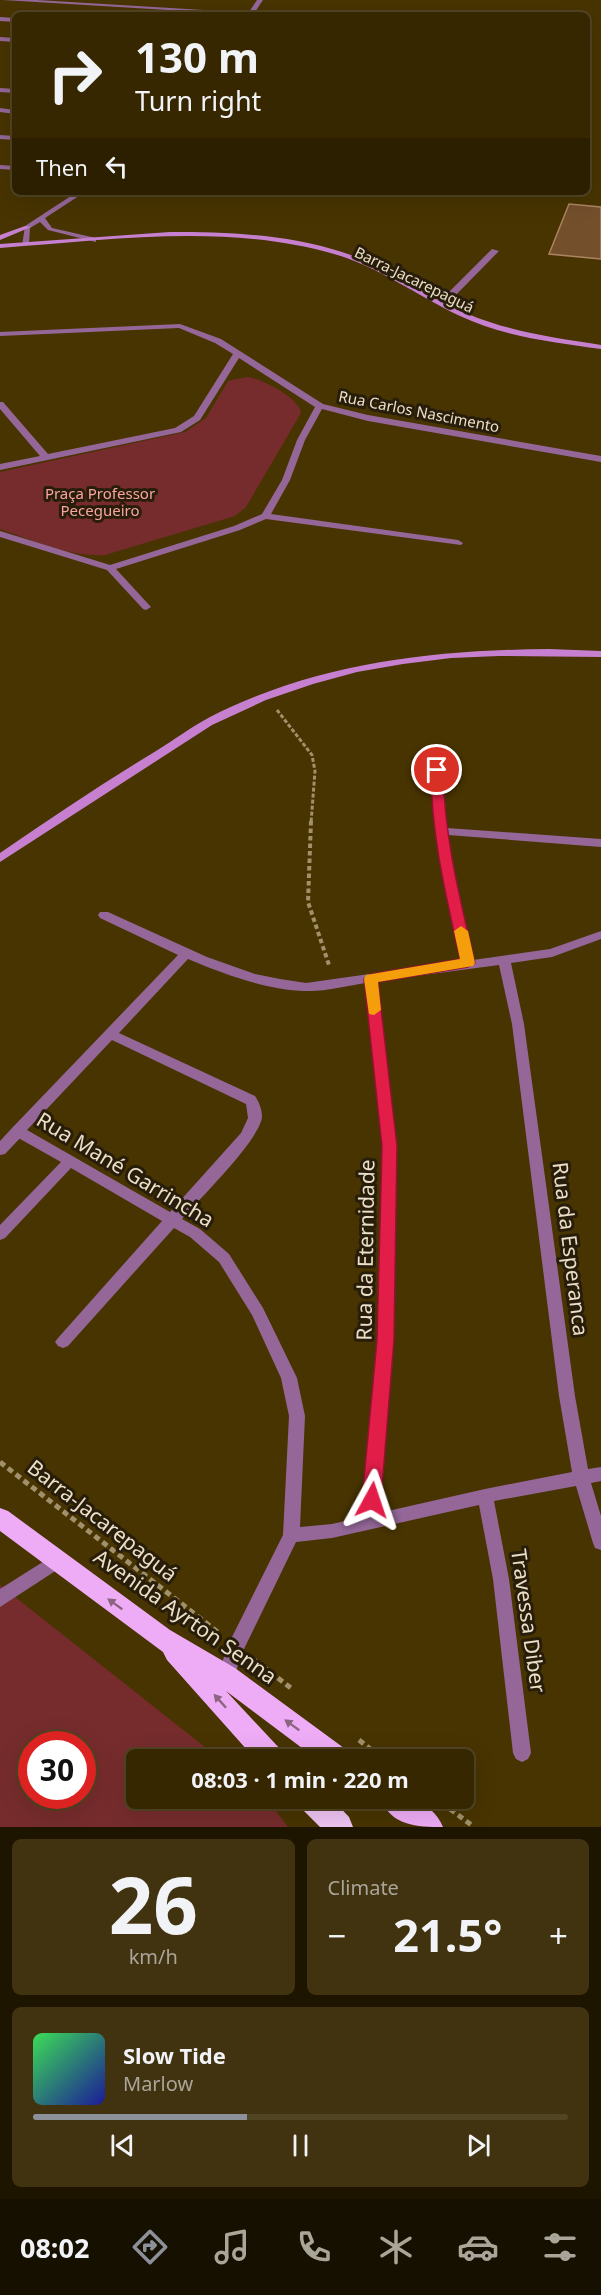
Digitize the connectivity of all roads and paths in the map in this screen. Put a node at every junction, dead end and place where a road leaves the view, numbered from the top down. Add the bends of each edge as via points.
1 (6, 0) edge
2 (125, 7) junction
3 (121, 12) edge
4 (215, 12) edge
5 (78, 195) edge
6 (42, 219) junction
7 (27, 227) junction
8 (0, 238) edge
9 (93, 240) junction
10 (25, 244) junction
11 (0, 246) edge
12 (495, 251) dead end
13 (443, 303) junction
14 (0, 334) edge
15 (601, 347) edge
16 (237, 354) junction
17 (0, 404) edge
18 (320, 406) junction
19 (46, 458) junction
20 (601, 459) edge
21 (0, 468) edge
22 (265, 516) junction
23 (0, 534) edge
24 (458, 543) dead end
25 (110, 568) junction
26 (146, 608) dead end
27 (601, 654) edge
28 (266, 698) junction
29 (437, 770) dead end
30 (441, 831) junction
31 (601, 843) edge
32 (0, 858) edge
33 (104, 915) dead end
34 (601, 935) edge
35 (185, 955) junction
36 (504, 960) junction
37 (468, 963) junction
38 (371, 979) junction
39 (336, 984) junction
40 (110, 1034) junction
41 (18, 1131) junction
42 (0, 1150) edge
43 (70, 1161) junction
44 (172, 1220) junction
45 (0, 1234) edge
46 (63, 1342) dead end
47 (0, 1462) edge
48 (601, 1474) edge
49 (581, 1478) junction
50 (485, 1496) junction
51 (0, 1518) edge
52 (370, 1523) junction
53 (291, 1535) junction
54 (601, 1543) edge
55 (57, 1561) junction
56 (0, 1599) edge
57 (162, 1638) junction
58 (236, 1647) junction
59 (226, 1676) junction
60 (301, 1696) dead end
61 (357, 1738) dead end
62 (263, 1749) edge
63 (324, 1749) edge
64 (370, 1749) edge
65 (522, 1753) dead end
66 (311, 1809) edge
67 (322, 1809) edge
68 (406, 1809) edge
69 (449, 1809) edge
70 (321, 1827) edge
71 (339, 1827) edge
72 (430, 1827) edge
73 (474, 1827) edge

1 - 2 street
2 - 3 street
2 - 4 street
5 - 6 street
6 - 7 street
6 - 9 street via 50,229
7 - 8 main road
7 - 10 street
9 - 10 main road
9 - 13 main road via 219,235 304,244 368,264
10 - 11 main road
12 - 13 street
13 - 15 main road via 480,322 509,331
14 - 16 street, Rua Carlos Nascimento via 180,326 196,330
16 - 18 street, Rua Carlos Nascimento
16 - 19 street via 197,418 178,430
17 - 19 street
18 - 20 street, Rua Carlos Nascimento
18 - 22 street
19 - 21 street
22 - 24 street
22 - 25 street
23 - 25 street
25 - 26 street
27 - 28 main road via 461,652 402,659 340,672
28 - 32 main road via 214,720 118,778
28 - 39 path via 312,755 315,771 308,902
29 - 30 street
30 - 31 street
30 - 37 street via 446,872
33 - 35 street
34 - 36 street via 552,953
35 - 39 street via 283,985
35 - 40 street
36 - 37 street
36 - 49 street, Rua da Esperanca via 518,1024
37 - 38 street
38 - 39 street
38 - 52 street, Rua da Eternidade via 389,1146 386,1340
40 - 41 street
40 - 44 street via 238,1092 255,1108 255,1123 246,1137
41 - 42 street
41 - 43 street, Rua Mané Garrincha
43 - 44 street, Rua Mané Garrincha
43 - 45 street
44 - 46 street
44 - 53 street, Rua Mané Garrincha via 224,1257 258,1312 289,1378 297,1416
47 - 58 path, Barra-Jacarepaguá
48 - 49 street
49 - 50 street
49 - 54 street, Rua da Esperanca
50 - 52 street
50 - 65 street, Travessa Diber via 503,1590
51 - 55 highway, Avenida Ayrton Senna
52 - 53 street
53 - 58 street, Rua Mané Garrincha
55 - 56 street
57 -> 55 highway, Avenida Ayrton Senna
57 - 59 highway, Avenida Ayrton Senna
62 -> 57 highway
58 - 59 street, Rua Mané Garrincha
58 - 60 path, Barra-Jacarepaguá
63 -> 59 highway, Avenida Ayrton Senna
61 - 64 path
66 - 70 highway
67 - 71 highway
68 - 72 highway
69 - 73 path

